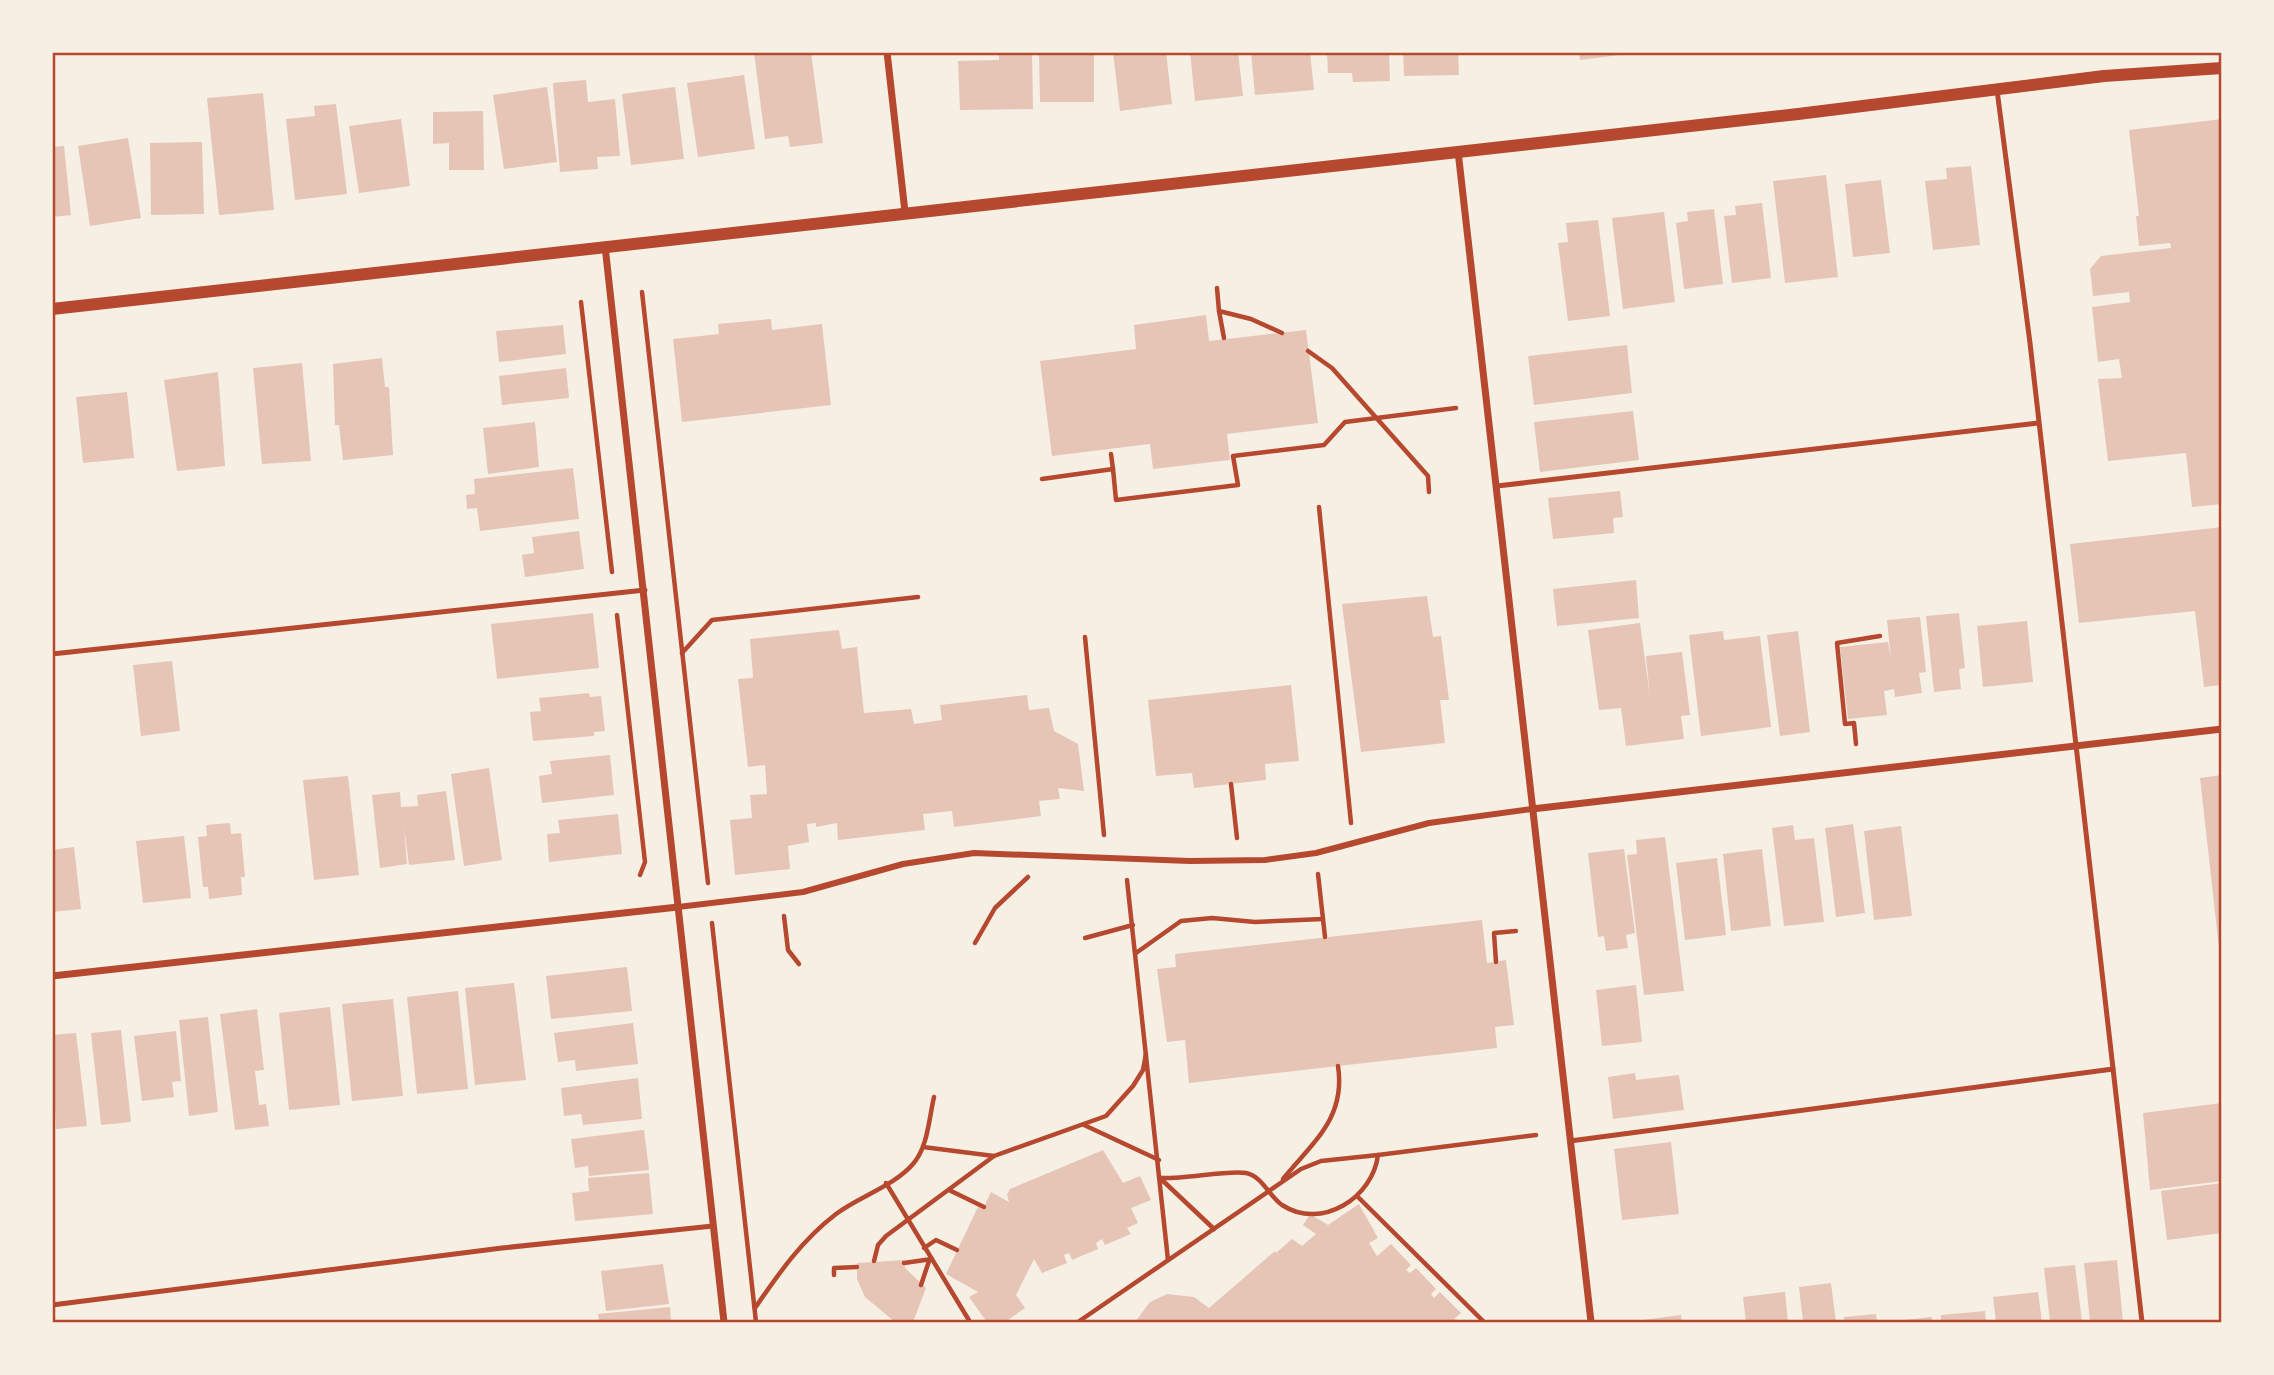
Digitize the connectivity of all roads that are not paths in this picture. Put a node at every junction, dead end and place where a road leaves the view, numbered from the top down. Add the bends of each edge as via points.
1 (887, 52) edge
2 (2221, 68) edge
3 (1997, 90) junction
4 (1458, 150) junction
5 (905, 212) junction
6 (605, 246) junction
7 (52, 309) edge
8 (2038, 423) junction
9 (1497, 486) junction
10 (645, 590) junction
11 (52, 654) edge
12 (2221, 729) edge
13 (2075, 745) junction
14 (1532, 809) junction
15 (678, 907) junction
16 (52, 975) edge
17 (2113, 1069) junction
18 (1570, 1141) junction
19 (713, 1226) junction
20 (52, 1305) edge
21 (724, 1322) edge
22 (1591, 1322) edge
23 (2142, 1322) edge

1 - 5 street
2 - 3 street
3 - 4 street
3 - 8 lane
4 - 5 street
4 - 9 street
5 - 6 street
6 - 7 street
6 - 10 street
8 - 9 lane
8 - 13 lane
9 - 14 street
10 - 11 lane
10 - 15 street
12 - 13 street
13 - 14 street
13 - 17 lane
14 - 15 street via 1429,823 1316,853 1239,861 995,852 953,856 902,864 803,892
14 - 18 street
15 - 16 street
15 - 19 street
17 - 18 lane
17 - 23 lane
18 - 22 street
19 - 20 lane
19 - 21 street

